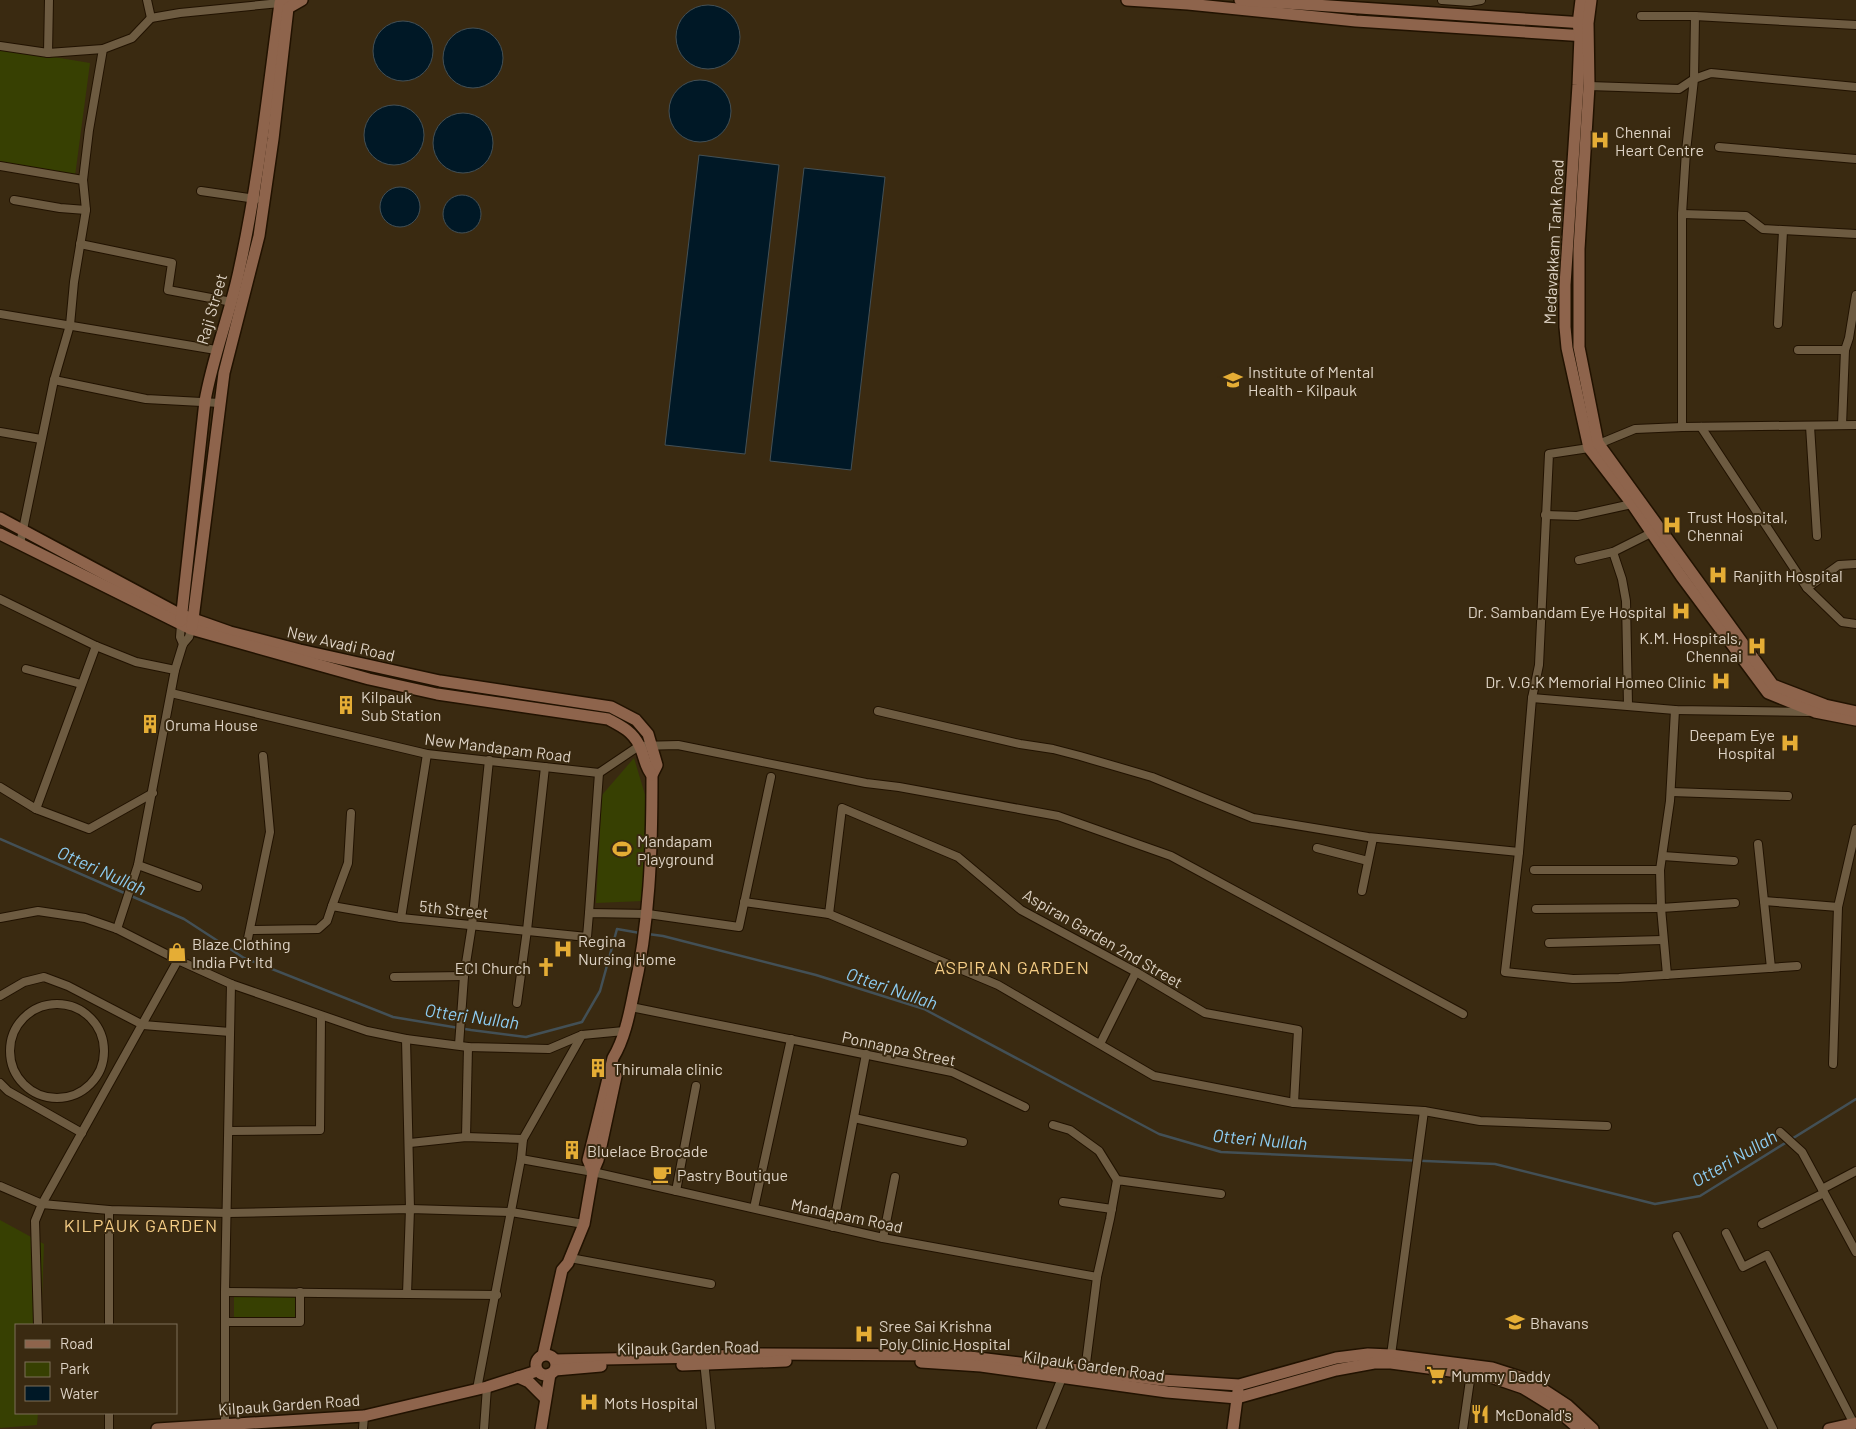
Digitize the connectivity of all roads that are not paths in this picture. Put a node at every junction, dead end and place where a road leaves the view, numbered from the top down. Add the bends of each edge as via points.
1 (49, 0) edge
2 (147, 0) edge
3 (302, 0) edge
4 (1127, 0) edge
5 (1240, 0) edge
6 (1442, 0) edge
7 (1481, 0) edge
8 (1581, 0) edge
9 (1591, 0) edge
10 (1262, 1) edge
11 (267, 3) edge
12 (284, 4) edge
13 (1641, 16) dead end
14 (1695, 16) junction
15 (151, 18) junction
16 (1583, 23) junction
17 (1856, 25) edge
18 (1584, 36) junction
19 (0, 46) edge
20 (103, 49) junction
21 (48, 53) junction
22 (1694, 79) junction
23 (1589, 86) junction
24 (1856, 87) edge
25 (1718, 148) dead end
26 (1856, 159) edge
27 (0, 166) edge
28 (83, 180) junction
29 (201, 191) dead end
30 (259, 199) junction
31 (14, 200) dead end
32 (86, 210) junction
33 (1682, 214) junction
34 (1783, 231) junction
35 (1856, 234) edge
36 (80, 244) junction
37 (1856, 295) edge
38 (232, 302) junction
39 (0, 314) edge
40 (1778, 324) dead end
41 (70, 325) junction
42 (1852, 339) edge
43 (216, 350) junction
44 (1798, 350) dead end
45 (1846, 350) junction
46 (54, 380) junction
47 (205, 401) junction
48 (220, 403) junction
49 (1842, 425) junction
50 (1856, 425) edge
51 (1810, 426) junction
52 (1682, 427) junction
53 (1701, 427) junction
54 (0, 432) edge
55 (41, 439) junction
56 (1594, 446) junction
57 (1632, 504) junction
58 (193, 513) junction
59 (206, 515) junction
60 (1545, 515) junction
61 (0, 518) edge
62 (23, 531) junction
63 (1652, 533) junction
64 (0, 534) edge
65 (1817, 536) dead end
66 (20, 544) junction
67 (1613, 552) junction
68 (1580, 560) dead end
69 (1856, 564) edge
70 (1807, 588) junction
71 (0, 599) edge
72 (187, 622) junction
73 (1856, 624) edge
74 (96, 646) junction
75 (26, 669) dead end
76 (175, 670) junction
77 (81, 684) junction
78 (171, 693) junction
79 (1532, 698) junction
80 (1628, 705) junction
81 (1675, 710) junction
82 (878, 711) dead end
83 (1815, 712) junction
84 (1856, 712) edge
85 (1856, 720) edge
86 (640, 746) junction
87 (653, 746) junction
88 (427, 754) junction
89 (263, 756) dead end
90 (489, 760) junction
91 (545, 767) junction
92 (599, 773) junction
93 (652, 775) junction
94 (771, 776) dead end
95 (0, 788) edge
96 (1671, 792) junction
97 (153, 793) junction
98 (1788, 796) dead end
99 (36, 809) junction
100 (351, 813) dead end
101 (1856, 829) edge
102 (1373, 838) junction
103 (1758, 844) dead end
104 (1317, 848) dead end
105 (1519, 852) junction
106 (1663, 856) junction
107 (1368, 861) junction
108 (1734, 861) dead end
109 (138, 865) junction
110 (1534, 870) dead end
111 (1660, 870) junction
112 (198, 887) dead end
113 (1362, 891) dead end
114 (1764, 901) junction
115 (744, 902) junction
116 (1735, 904) dead end
117 (332, 906) junction
118 (1838, 907) junction
119 (1661, 908) junction
120 (1536, 909) dead end
121 (589, 913) junction
122 (648, 914) junction
123 (829, 914) junction
124 (0, 918) edge
125 (401, 918) junction
126 (472, 925) junction
127 (117, 929) junction
128 (251, 930) junction
129 (527, 930) junction
130 (1663, 940) junction
131 (247, 943) dead end
132 (1549, 943) dead end
133 (178, 960) junction
134 (1797, 966) dead end
135 (1771, 968) junction
136 (1136, 972) junction
137 (1667, 974) junction
138 (464, 976) junction
139 (394, 977) dead end
140 (231, 984) junction
141 (0, 996) edge
142 (517, 1003) dead end
143 (631, 1007) junction
144 (1463, 1014) dead end
145 (321, 1016) junction
146 (142, 1025) junction
147 (624, 1031) junction
148 (230, 1032) junction
149 (582, 1035) junction
150 (406, 1039) junction
151 (791, 1039) junction
152 (459, 1041) junction
153 (1100, 1044) junction
154 (468, 1047) junction
155 (866, 1054) junction
156 (1833, 1064) dead end
157 (99, 1072) junction
158 (112, 1080) junction
159 (0, 1083) edge
160 (696, 1086) dead end
161 (1294, 1103) junction
162 (1025, 1106) dead end
163 (1424, 1111) junction
164 (854, 1118) junction
165 (1053, 1125) dead end
166 (1607, 1126) dead end
167 (229, 1131) junction
168 (1780, 1132) dead end
169 (82, 1133) junction
170 (466, 1137) junction
171 (522, 1139) junction
172 (963, 1142) dead end
173 (410, 1143) junction
174 (521, 1159) junction
175 (1856, 1171) edge
176 (593, 1172) junction
177 (895, 1177) dead end
178 (1117, 1180) junction
179 (0, 1186) edge
180 (676, 1191) junction
181 (1823, 1191) junction
182 (1221, 1194) dead end
183 (1063, 1202) dead end
184 (42, 1204) junction
185 (754, 1208) junction
186 (410, 1209) junction
187 (1112, 1209) junction
188 (109, 1210) junction
189 (511, 1212) junction
190 (228, 1213) junction
191 (584, 1224) junction
192 (1762, 1224) dead end
193 (833, 1227) junction
194 (1726, 1233) dead end
195 (1677, 1236) dead end
196 (883, 1238) junction
197 (1856, 1252) edge
198 (569, 1261) junction
199 (1097, 1277) junction
200 (711, 1284) dead end
201 (225, 1292) junction
202 (300, 1292) junction
203 (407, 1294) junction
204 (497, 1295) junction
205 (225, 1322) junction
206 (38, 1324) edge
207 (109, 1324) edge
208 (1391, 1354) junction
209 (704, 1361) junction
210 (547, 1366) junction
211 (1085, 1371) junction
212 (1472, 1373) junction
213 (518, 1378) junction
214 (1062, 1378) junction
215 (1239, 1385) junction
216 (482, 1388) junction
217 (545, 1398) junction
218 (1237, 1398) junction
219 (109, 1414) edge
220 (364, 1416) junction
221 (1855, 1423) edge
222 (225, 1425) junction
223 (109, 1429) edge
224 (157, 1429) edge
225 (363, 1429) edge
226 (484, 1429) edge
227 (541, 1429) edge
228 (711, 1429) edge
229 (1041, 1429) edge
230 (1233, 1429) edge
231 (1463, 1429) edge
232 (1579, 1429) edge
233 (1593, 1429) edge
234 (1773, 1429) edge
235 (1829, 1429) edge

1 - 21 street
2 - 15 street
3 - 12 main road
4 - 18 main road via 1356,21
5 - 10 main road
6 - 7 street
8 - 16 main road, Medavakkam Tank Road
9 - 16 main road, Medavakkam Tank Road
10 - 16 main road
11 - 12 street
11 - 15 street
12 - 30 main road, Raji Street
13 - 14 street
14 - 17 street
14 - 22 street
15 - 20 street via 132,38
16 - 18 main road, Medavakkam Tank Road
18 - 23 main road, Medavakkam Tank Road
18 - 56 main road, Medavakkam Tank Road via 1578,85 1565,327 1567,348
19 - 21 street
20 - 21 street
20 - 28 street
22 - 23 street via 1679,89
22 - 24 street via 1712,73
22 - 33 street
23 - 56 main road, Medavakkam Tank Road via 1579,248 1579,347
25 - 26 street
27 - 28 street
28 - 32 street
29 - 30 street
30 - 38 main road, Raji Street
30 - 48 main road, Raji Street via 259,236 224,373
31 - 32 street
32 - 36 street
33 - 34 street via 1746,216 1763,229
33 - 52 street
34 - 35 street
34 - 40 street
36 - 38 street via 172,264 168,290
36 - 41 street
37 - 42 street
38 - 43 main road, Raji Street
39 - 41 street
41 - 43 street
41 - 46 street
42 - 45 street
43 - 47 main road, Raji Street
44 - 45 street
45 - 49 street
46 - 47 street via 146,399
46 - 55 street
47 - 48 street
47 - 58 main road, Raji Street
48 - 59 main road, Raji Street
49 - 50 street
49 - 51 street
51 - 53 street
51 - 65 street
52 - 53 street
52 - 56 street via 1635,429
53 - 70 street
54 - 55 street
55 - 62 street
56 - 57 main road, Medavakkam Tank Road
56 - 60 street via 1549,454
56 - 84 main road, Medavakkam Tank Road via 1773,685 1825,705
57 - 60 street via 1576,516
57 - 63 main road, Medavakkam Tank Road
58 - 59 main road
58 - 72 main road, Raji Street
59 - 72 main road, Raji Street
60 - 79 street via 1541,639
61 - 62 main road, New Avadi Road
62 - 66 street
62 - 72 main road, New Avadi Road
63 - 67 street
63 - 83 main road, Medavakkam Tank Road via 1768,693
64 - 66 main road, New Avadi Road
66 - 72 main road, New Avadi Road
67 - 68 street
67 - 80 street via 1626,601
69 - 70 street via 1839,565
70 - 73 street via 1842,622
71 - 74 street
72 - 76 street via 180,637 183,644
72 - 86 main road, New Avadi Road via 369,679 438,694 608,719 628,730
72 - 87 main road, New Avadi Road via 440,682 611,707 636,720
74 - 76 street via 136,662
74 - 77 street
75 - 77 street
76 - 78 street
77 - 99 street
78 - 88 street, New Mandapam Road
78 - 97 street
79 - 80 street
79 - 105 street
80 - 81 street
81 - 83 street
81 - 96 street
82 - 102 street via 1088,758 1152,777 1253,818
83 - 85 main road, Medavakkam Tank Road
86 - 87 street
86 - 92 street
86 - 93 main road, New Avadi Road via 646,768
87 - 93 main road, New Avadi Road via 657,766
87 - 144 street via 678,745 866,783 1058,816 1171,856
88 - 90 street, New Mandapam Road
88 - 125 street
89 - 128 street via 270,832
90 - 91 street, New Mandapam Road
90 - 126 street
91 - 92 street, New Mandapam Road
91 - 129 street
92 - 121 street
93 - 122 main road, New Avadi Road
94 - 115 street
95 - 99 street
96 - 98 street
96 - 106 street
97 - 99 street via 89,829
97 - 109 street
100 - 117 street via 348,864
101 - 118 street
102 - 105 street
102 - 107 street
103 - 114 street
104 - 107 street
105 - 137 street via 1505,972 1573,980
106 - 108 street
106 - 111 street
107 - 113 street
109 - 112 street
109 - 127 street
110 - 111 street
111 - 119 street
114 - 118 street
114 - 135 street
115 - 122 street via 739,927
115 - 123 street
116 - 119 street
117 - 125 street, 5th Street
117 - 128 street via 327,921 318,930
118 - 156 street
119 - 120 street
119 - 130 street
121 - 122 street
121 - 129 street, 5th Street via 586,937
122 - 143 main road, New Avadi Road
123 - 136 street, Aspiran Garden 2nd Street via 842,808 958,857 1021,910
123 - 153 street via 998,985
124 - 127 street via 38,911 85,918
125 - 126 street, 5th Street
126 - 129 street, 5th Street
126 - 138 street
127 - 133 street
128 - 131 street
129 - 142 street
130 - 132 street
130 - 137 street
133 - 140 street
133 - 146 street
134 - 135 street
135 - 137 street
136 - 153 street
136 - 161 street, Aspiran Garden 2nd Street via 1206,1013 1298,1030
138 - 139 street
138 - 152 street
140 - 145 street
140 - 148 street
141 - 146 street via 24,982 44,977
143 - 147 main road
143 - 151 street, Ponnappa Street
145 - 150 street
145 - 167 street via 320,1130
146 - 148 street
146 - 158 street
147 - 149 street
147 - 176 main road via 613,1058 588,1160
148 - 167 street
149 - 154 street via 549,1049
149 - 171 street
150 - 152 street
150 - 173 street
151 - 155 street, Ponnappa Street
151 - 185 street
152 - 154 street
153 - 161 street via 1154,1076
154 - 170 street
155 - 162 street, Ponnappa Street via 952,1072
155 - 164 street
157 - 157 street via 103,1044 90,1018 77,1009 48,1005 34,1010 13,1033 12,1065 30,1090 60,1098 76,1094
157 - 158 street
158 - 169 street
159 - 169 street via 8,1091
160 - 180 street
161 - 163 street
163 - 166 street via 1480,1121
163 - 208 street
164 - 172 street
164 - 193 street
165 - 178 street via 1070,1130 1099,1151
167 - 190 street
168 - 181 street via 1802,1152
169 - 184 street
170 - 171 street
170 - 173 street
171 - 174 street
173 - 186 street
174 - 176 street, Mandapam Road
174 - 189 street
175 - 181 street
176 - 180 street, Mandapam Road
176 - 191 main road
177 - 196 street
178 - 182 street
178 - 187 street
179 - 184 street
180 - 185 street, Mandapam Road
181 - 192 street
181 - 197 street
183 - 187 street
184 - 188 street
184 - 206 street via 36,1221
185 - 193 street, Mandapam Road
186 - 189 street
186 - 190 street
186 - 203 street
187 - 199 street
188 - 190 street
188 - 207 street
189 - 191 street
189 - 204 street
190 - 201 street
191 - 198 main road
193 - 196 street, Mandapam Road
194 - 221 street via 1743,1267 1767,1256
195 - 234 street
196 - 199 street, Mandapam Road
198 - 200 street
198 - 210 main road via 562,1270
199 - 211 street
201 - 202 street
201 - 205 street
202 - 203 street
202 - 205 street via 300,1322
203 - 204 street
204 - 216 street
205 - 222 street
208 - 215 main road, Kilpauk Garden Road via 1336,1358
208 - 233 main road, Kilpauk Garden Road via 1492,1368 1522,1378 1566,1405
209 - 210 main road, Kilpauk Garden Road
209 - 211 main road, Kilpauk Garden Road via 750,1354 952,1355
209 - 214 main road, Kilpauk Garden Road via 954,1363
209 - 228 street
210 - 213 main road, Kilpauk Garden Road
210 - 217 main road
211 - 215 main road, Kilpauk Garden Road
212 - 218 main road, Kilpauk Garden Road via 1374,1363 1336,1370
212 - 231 street
212 - 232 main road, Kilpauk Garden Road via 1523,1388 1554,1407
213 - 216 main road, Kilpauk Garden Road
213 - 217 main road via 529,1382
214 - 218 main road, Kilpauk Garden Road
214 - 229 street
215 - 218 main road
216 - 220 main road, Kilpauk Garden Road
216 - 226 street
217 - 227 main road
218 - 230 main road
219 - 223 street
220 - 222 main road, Kilpauk Garden Road
220 - 225 street
221 - 235 main road
222 - 224 main road, Kilpauk Garden Road

